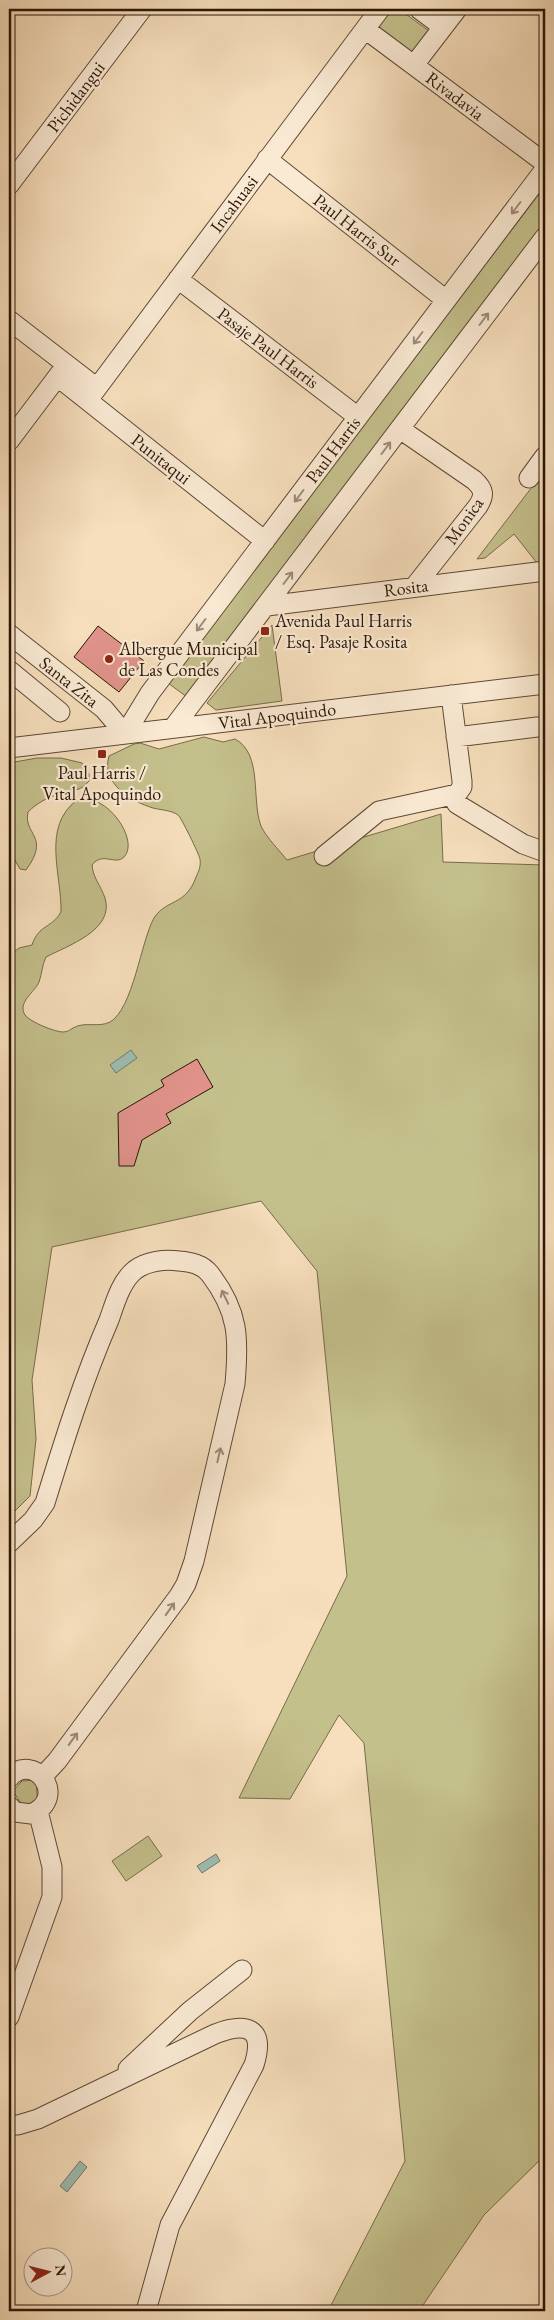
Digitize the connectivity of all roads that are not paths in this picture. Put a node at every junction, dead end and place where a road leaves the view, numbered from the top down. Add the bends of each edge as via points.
1 (142, 9) edge
2 (380, 9) edge
3 (419, 9) edge
4 (457, 9) edge
5 (443, 27) junction
6 (365, 29) junction
7 (414, 65) junction
8 (267, 160) junction
9 (545, 163) edge
10 (545, 170) edge
11 (9, 186) edge
12 (545, 237) edge
13 (178, 279) junction
14 (446, 300) junction
15 (9, 320) edge
16 (62, 371) junction
17 (92, 394) junction
18 (358, 417) junction
19 (400, 429) junction
20 (9, 441) edge
21 (545, 456) edge
22 (528, 478) dead end
23 (265, 540) junction
24 (545, 571) edge
25 (416, 586) junction
26 (267, 606) junction
27 (10, 637) edge
28 (9, 670) edge
29 (545, 684) edge
30 (451, 695) junction
31 (60, 712) dead end
32 (537, 727) dead end
33 (173, 728) junction
34 (125, 734) junction
35 (456, 736) junction
36 (9, 748) edge
37 (452, 796) junction
38 (545, 852) edge
39 (324, 856) dead end
40 (9, 1543) edge
41 (42, 1777) junction
42 (9, 1778) edge
43 (9, 1806) edge
44 (38, 1811) junction
45 (242, 1970) dead end
46 (9, 2017) edge
47 (116, 2080) junction
48 (9, 2125) edge
49 (146, 2311) edge

1 - 11 street, Pichidangui
2 - 6 street, Incahuasi
3 - 5 street
4 - 5 street
5 - 7 street
6 - 7 street, Rivadavia
6 - 8 street, Incahuasi
7 - 9 street, Rivadavia
8 - 13 street, Incahuasi
8 - 14 street, Paul Harris Sur
10 -> 14 street, Paul Harris
19 -> 12 street
13 - 17 street, Incahuasi
13 - 18 street, Pasaje Paul Harris
14 -> 18 street, Paul Harris
15 - 16 street, Punitaqui
16 - 17 street, Punitaqui
16 - 20 street
17 - 23 street, Punitaqui
18 -> 23 street, Paul Harris
19 - 25 street, Monica via 474,480 483,490 484,498
26 -> 19 street
21 - 22 street
23 -> 34 street, Paul Harris via 150,693
24 - 25 street, Rosita
25 - 26 street, Rosita
26 - 33 street
27 - 34 street, Santa Zita via 104,709
28 - 31 street
29 - 30 street, Vital Apoquindo
30 - 33 street, Vital Apoquindo
30 - 35 street
32 - 35 street
33 - 34 street, Vital Apoquindo
34 - 36 street, Vital Apoquindo
35 - 37 street via 462,787
37 - 38 street via 457,804 523,844
37 - 39 street via 379,811
41 -> 40 street via 168,1612 186,1584 194,1560 236,1384 238,1359 233,1313 224,1293 205,1267 169,1260 147,1264 135,1270 124,1284 84,1377 45,1503
41 - 42 street via 31,1770 24,1770
41 - 44 street via 48,1793
43 - 44 street via 23,1814
44 - 46 street via 52,1867 52,1897
45 - 47 street via 190,2010
47 - 48 street via 38,2119
47 - 49 street via 234,2027 248,2028 258,2043 254,2065 170,2226

